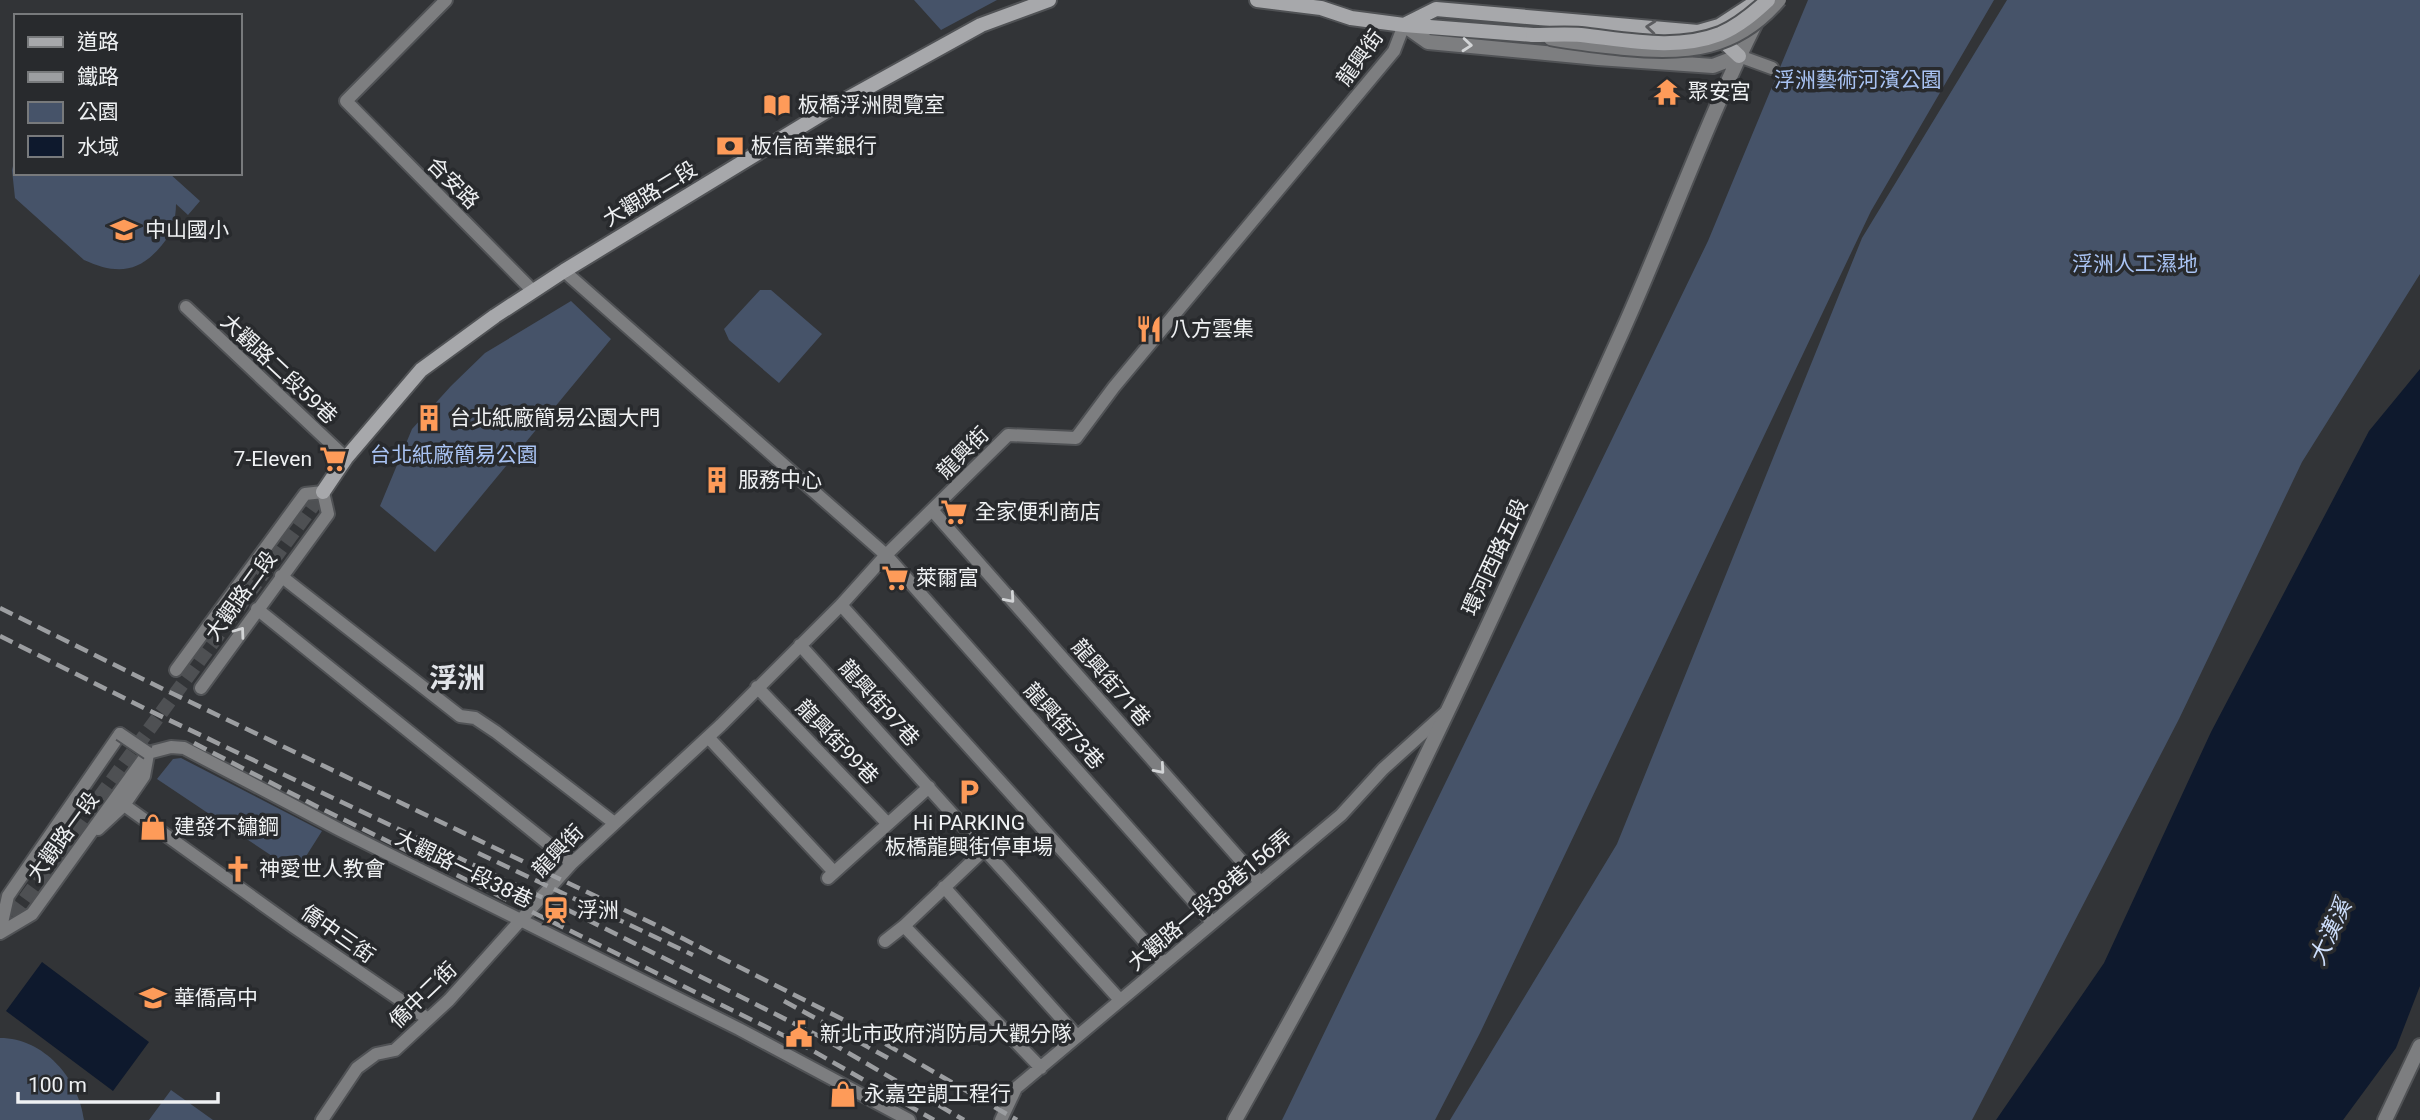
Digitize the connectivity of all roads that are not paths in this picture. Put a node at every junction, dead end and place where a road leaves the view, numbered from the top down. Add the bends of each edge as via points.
1 (446, 0) edge
2 (1045, 0) edge
3 (1256, 0) edge
4 (1759, 0) edge
5 (1768, 0) edge
6 (1780, 0) edge
7 (1324, 4) edge
8 (1404, 25) junction
9 (1698, 32) junction
10 (1533, 35) junction
11 (1739, 56) junction
12 (1772, 68) dead end
13 (564, 271) junction
14 (533, 291) junction
15 (186, 307) dead end
16 (346, 458) junction
17 (323, 492) junction
18 (932, 510) junction
19 (886, 555) junction
20 (281, 576) junction
21 (841, 605) junction
22 (257, 609) junction
23 (800, 645) junction
24 (176, 670) dead end
25 (757, 687) junction
26 (201, 688) dead end
27 (1448, 710) junction
28 (708, 737) junction
29 (148, 753) junction
30 (929, 787) junction
31 (124, 806) junction
32 (613, 822) junction
33 (888, 824) junction
34 (92, 831) junction
35 (985, 849) junction
36 (572, 863) junction
37 (1260, 882) junction
38 (944, 887) junction
39 (521, 919) junction
40 (1212, 922) junction
41 (904, 926) junction
42 (0, 932) edge
43 (885, 941) dead end
44 (1163, 962) junction
45 (1120, 1000) junction
46 (428, 1020) junction
47 (1077, 1036) junction
48 (2420, 1046) edge
49 (1041, 1068) junction
50 (321, 1120) edge
51 (909, 1120) edge
52 (1001, 1120) edge
53 (1236, 1120) edge
54 (2385, 1120) edge

1 - 14 street, 合安路 via 345,101
2 - 13 main road, 大觀路二段 via 981,25 838,104
3 - 7 main road
4 - 9 main road via 1719,26
5 - 10 main road, bridge via 1720,34 1686,43
5 - 11 street, 環河西路五段
6 - 10 street, bridge via 1747,30 1695,50 1630,49
7 - 8 main road via 1351,18
9 -> 8 main road via 1436,9
8 - 10 main road
8 -> 11 street via 1428,41 1598,58 1713,66
8 - 18 street, 龍興街 via 1394,51 1076,438 1008,435
9 - 11 main road via 1723,41
11 - 12 street
11 - 27 street, 環河西路五段 via 1617,343
13 - 14 main road, 大觀路二段
13 - 19 street, 龍興街73巷
14 - 16 main road, 大觀路二段 via 421,370
15 - 16 street, 大觀路二段59巷
16 - 17 main road, 大觀路二段
17 - 20 street, 大觀路二段 via 328,514
17 - 24 street, 大觀路二段 via 305,494
18 - 19 street, 龍興街
18 -> 37 street, 龍興街71巷
19 - 21 street, 龍興街
19 - 40 street, 龍興街73巷
20 - 22 street, 大觀路二段
20 - 32 street via 460,716 475,718 496,732
21 - 23 street, 龍興街
21 - 44 street
26 -> 22 street, 大觀路二段
22 - 36 street
23 - 25 street, 龍興街
23 - 30 street, 龍興街97巷
25 - 28 street, 龍興街
25 - 33 street, 龍興街99巷
27 - 37 street, 大觀路一段38巷156弄 via 1341,815
27 - 53 street, 環河西路五段 via 1337,935
28 - 32 street, 龍興街
28 - 33 street via 831,875
29 - 31 street via 144,776
29 - 34 street, 大觀路一段
29 - 39 street, 大觀路一段38巷 via 184,748
29 - 42 street, 大觀路一段, bridge via 120,734 8,896
30 - 33 street
30 - 35 street, 龍興街97巷
31 - 34 street
31 - 46 street, 僑中三街
32 - 36 street, 龍興街
34 - 42 street, 大觀路一段 via 32,914
35 - 38 street
35 - 45 street, 龍興街97巷
36 - 39 street, 龍興街
37 - 40 street, 大觀路一段38巷156弄
38 - 41 street
38 - 47 street
39 - 46 street, 僑中二街
39 - 51 street, 大觀路一段38巷
40 - 44 street, 大觀路一段38巷156弄
41 - 43 street
41 - 49 street
44 - 45 street, 大觀路一段38巷156弄
45 - 47 street, 大觀路一段38巷156弄
46 - 50 street, 僑中二街 via 395,1050 376,1054 357,1068
47 - 49 street, 大觀路一段38巷156弄
48 - 54 street
49 - 52 street, 大觀路一段38巷156弄 via 1016,1088

